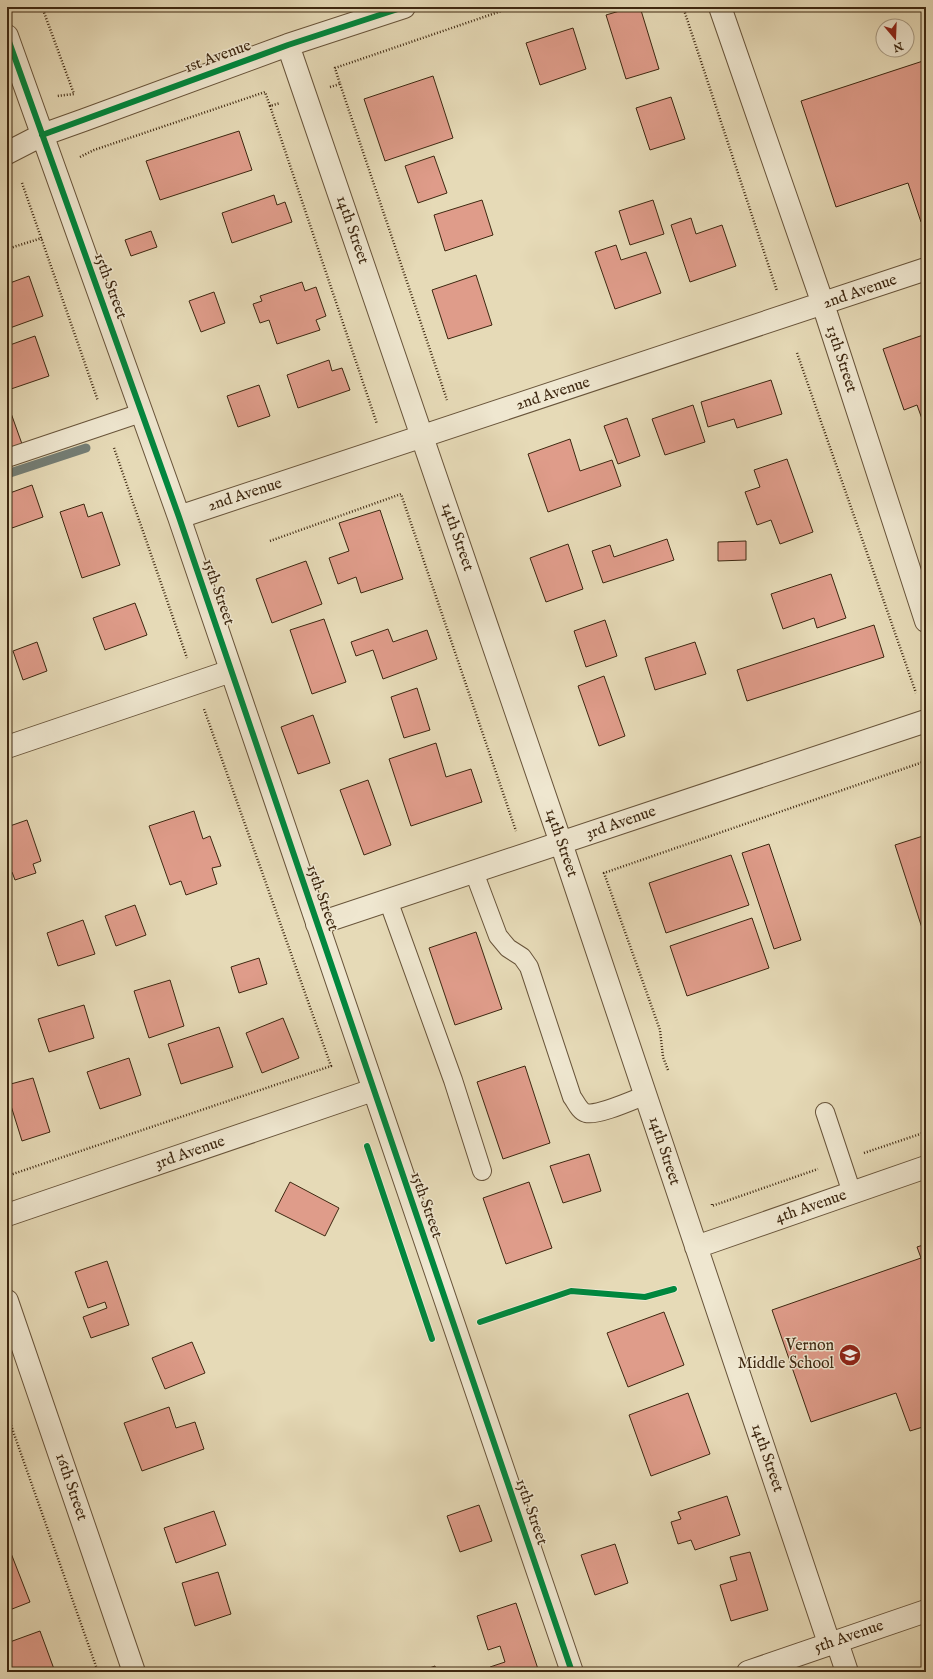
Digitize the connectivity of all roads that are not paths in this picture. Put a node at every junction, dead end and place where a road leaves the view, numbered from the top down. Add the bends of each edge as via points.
1 (404, 7) edge
2 (720, 7) edge
3 (7, 36) edge
4 (288, 45) junction
5 (42, 135) junction
6 (7, 153) edge
7 (926, 269) edge
8 (823, 304) junction
9 (141, 413) junction
10 (423, 437) junction
11 (7, 458) edge
12 (179, 517) junction
13 (926, 621) edge
14 (231, 671) junction
15 (926, 721) edge
16 (7, 747) edge
17 (561, 843) junction
18 (474, 872) junction
19 (388, 900) junction
20 (317, 924) junction
21 (373, 1090) junction
22 (646, 1095) junction
23 (825, 1112) dead end
24 (926, 1167) edge
25 (482, 1170) dead end
26 (852, 1193) junction
27 (7, 1215) edge
28 (696, 1247) junction
29 (7, 1301) edge
30 (926, 1611) edge
31 (833, 1643) junction
32 (134, 1672) edge
33 (572, 1672) edge
34 (748, 1672) edge
35 (847, 1672) edge

1 - 4 street, 1st Avenue
2 - 8 street, 13th Street
3 - 5 street, 15th Street
4 - 5 street, 1st Avenue
4 - 10 street, 14th Street
5 - 6 street, 1st Avenue
5 - 9 street, 15th Street
7 - 8 street, 2nd Avenue
8 - 10 street, 2nd Avenue
8 - 13 street, 13th Street
9 - 11 lane
9 - 12 street, 15th Street
10 - 12 street, 2nd Avenue
10 - 17 street, 14th Street
12 - 14 street, 15th Street
14 - 16 street
14 - 20 street, 15th Street
15 - 17 street, 3rd Avenue
17 - 18 street, 3rd Avenue
17 - 22 street, 14th Street
18 - 19 street, 3rd Avenue
18 - 22 lane via 498,936 508,948 522,957 529,967 572,1097 580,1109 587,1113 600,1111
19 - 20 street, 3rd Avenue
19 - 25 lane via 453,1080
20 - 21 street, 15th Street
21 - 27 street, 3rd Avenue
21 - 33 street, 15th Street
22 - 28 street, 14th Street
23 - 26 lane
24 - 26 street, 4th Avenue
26 - 28 street, 4th Avenue
28 - 31 street, 14th Street
29 - 32 street, 16th Street
30 - 31 street, 5th Avenue
31 - 34 street, 5th Avenue
31 - 35 street, 14th Street

